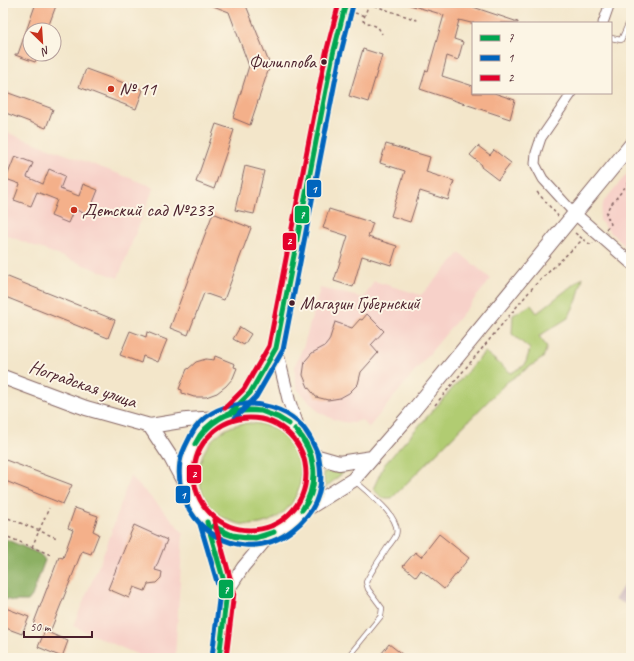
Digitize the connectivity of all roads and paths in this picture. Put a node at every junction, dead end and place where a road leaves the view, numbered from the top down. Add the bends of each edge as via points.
1 (346, 3) edge
2 (610, 3) edge
3 (369, 4) edge
4 (631, 18) edge
5 (420, 21) dead end
6 (603, 22) edge
7 (382, 34) dead end
8 (612, 38) edge
9 (571, 94) edge
10 (631, 145) edge
11 (631, 180) edge
12 (574, 213) junction
13 (600, 236) junction
14 (631, 263) edge
15 (276, 348) junction
16 (3, 377) edge
17 (435, 405) dead end
18 (224, 415) junction
19 (150, 426) junction
20 (301, 436) junction
21 (311, 455) junction
22 (372, 458) junction
23 (353, 480) junction
24 (186, 488) junction
25 (49, 508) dead end
26 (300, 513) junction
27 (3, 516) edge
28 (207, 522) junction
29 (39, 531) junction
30 (3, 535) edge
31 (270, 535) junction
32 (57, 538) dead end
33 (32, 547) junction
34 (51, 555) dead end
35 (227, 592) junction
36 (219, 658) edge
37 (347, 658) edge

1 - 15 main road via 330,69
2 - 6 street
3 - 5 path
3 - 7 path via 363,21 378,27
4 - 8 lane via 622,40
9 - 12 street via 541,138 535,164 543,179
10 - 12 main road
11 - 13 path via 609,207 606,214 611,224
12 - 13 street
12 - 22 main road
13 - 14 street
13 - 17 path via 591,245 584,240 580,242 534,286
15 - 18 main road via 250,393
15 - 20 main road
16 - 19 main road, Ноградская улица via 86,408
18 - 19 main road
18 - 20 main road via 250,410 269,413 287,422
18 - 24 main road via 202,431 191,448 186,467
19 - 24 main road via 171,458
20 - 21 main road
21 - 22 main road via 339,463
21 - 26 main road via 314,475 310,495
22 - 23 main road
23 - 26 main road
23 - 37 lane via 377,500 393,518 397,528 396,536 366,582 382,608 381,616
24 - 28 main road via 194,506
25 - 29 path
26 - 31 main road via 287,526
27 - 29 path
28 - 31 main road via 221,532 236,537
28 - 35 main road
29 - 32 path
29 - 33 path
30 - 33 path
31 - 35 main road via 243,567
33 - 34 path
35 - 36 main road

